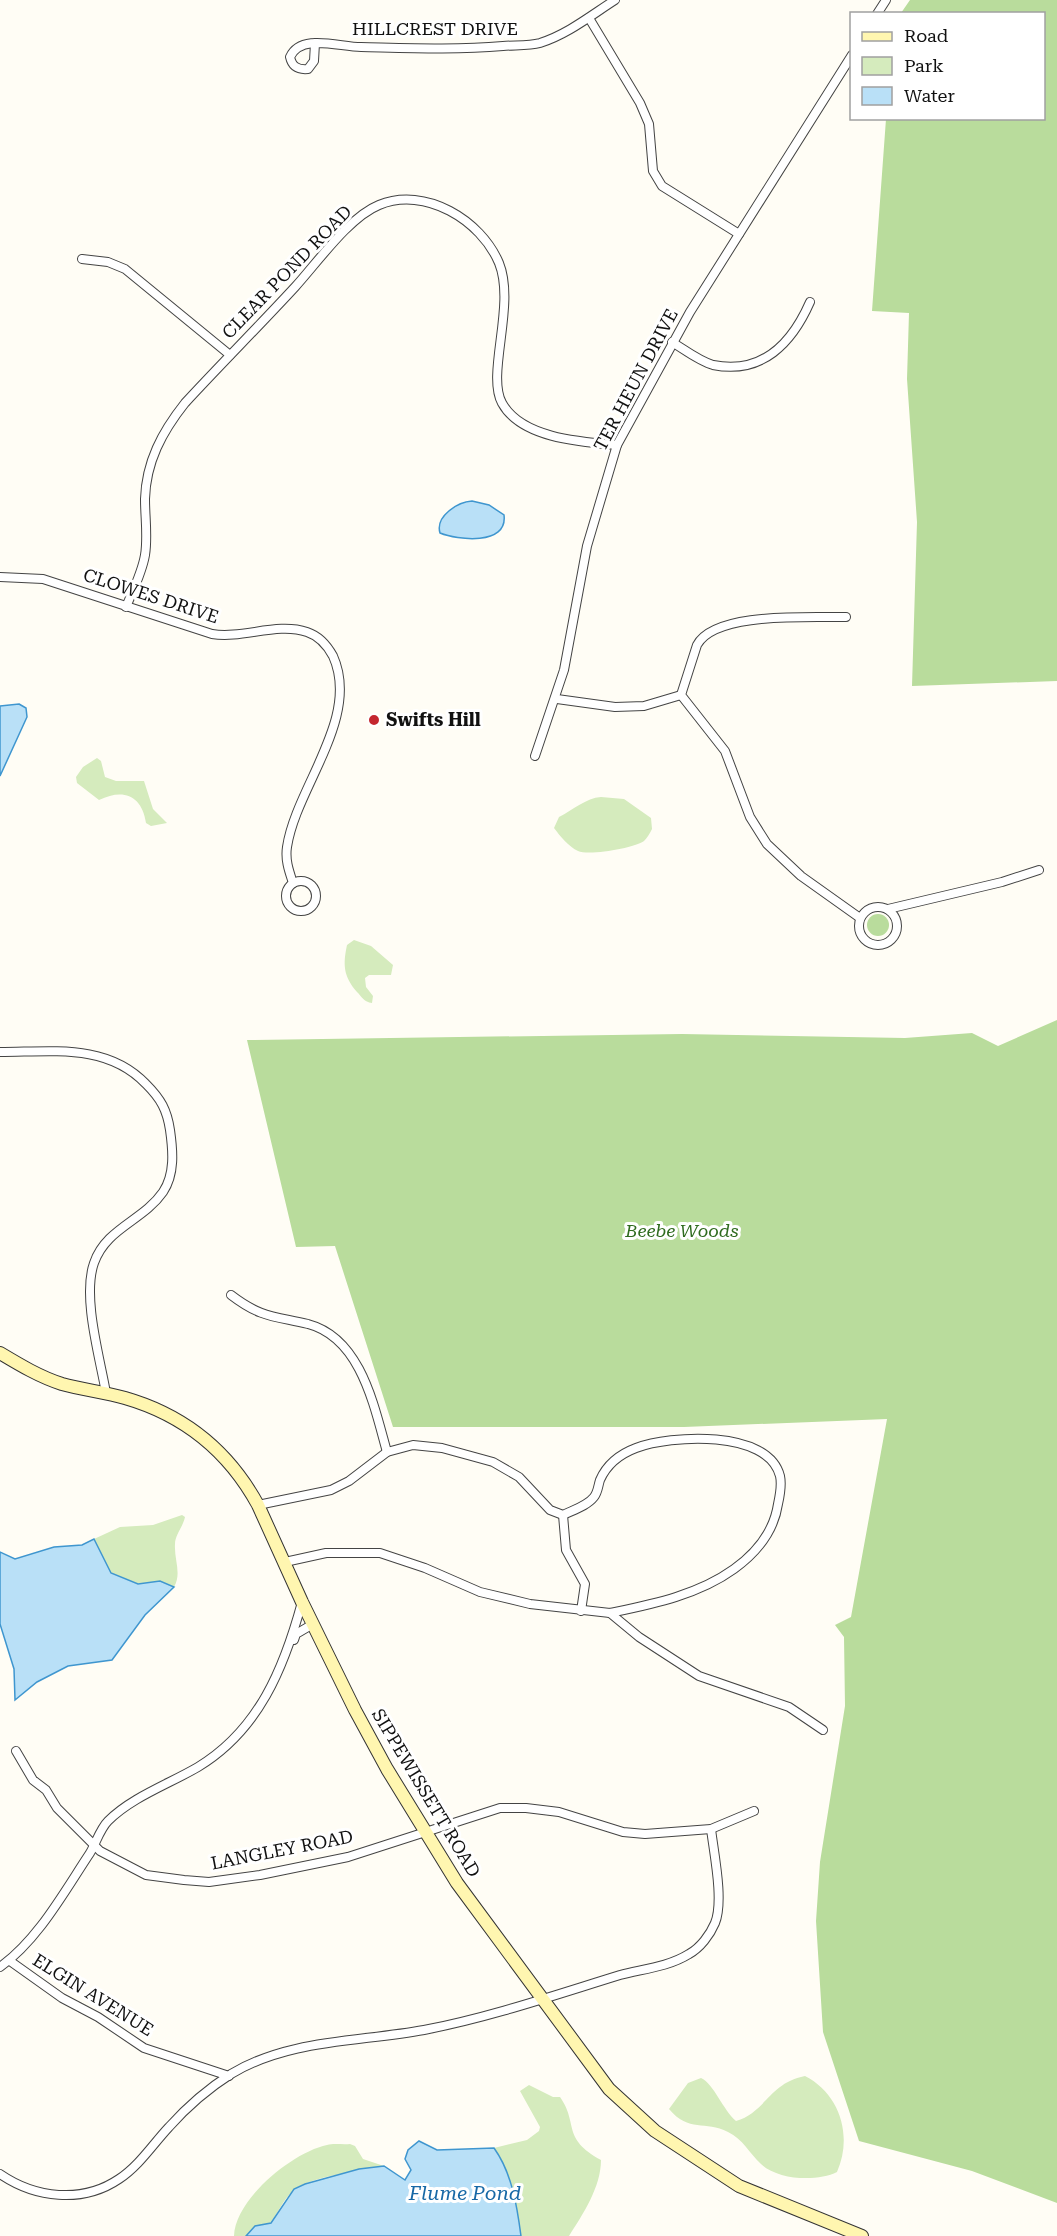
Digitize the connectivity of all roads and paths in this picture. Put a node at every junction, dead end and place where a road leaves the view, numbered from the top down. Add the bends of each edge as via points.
1 (615, 0) edge
2 (589, 18) junction
3 (315, 43) dead end
4 (850, 57) edge
5 (739, 234) junction
6 (82, 259) dead end
7 (810, 302) dead end
8 (672, 342) junction
9 (230, 355) junction
10 (616, 445) junction
11 (0, 577) edge
12 (126, 607) junction
13 (846, 617) dead end
14 (681, 695) junction
15 (556, 699) junction
16 (535, 756) dead end
17 (1039, 870) dead end
18 (293, 883) dead end
19 (888, 909) junction
20 (860, 918) junction
21 (0, 1052) edge
22 (231, 1295) dead end
23 (0, 1353) edge
24 (106, 1393) junction
25 (387, 1452) junction
26 (258, 1505) junction
27 (563, 1515) junction
28 (285, 1562) junction
29 (302, 1602) junction
30 (581, 1611) junction
31 (610, 1613) junction
32 (313, 1624) junction
33 (289, 1648) junction
34 (822, 1730) dead end
35 (16, 1751) dead end
36 (754, 1811) dead end
37 (711, 1829) junction
38 (424, 1830) junction
39 (95, 1844) junction
40 (10, 1961) junction
41 (0, 1967) edge
42 (543, 2000) junction
43 (229, 2076) junction
44 (0, 2174) edge
45 (862, 2236) edge

1 - 2 street, HILLCREST DRIVE
2 - 3 street, HILLCREST DRIVE via 537,44 486,48
2 - 5 street via 640,102 649,124 653,171 662,186
4 - 5 street, TER HEUN DRIVE
5 - 8 street, TER HEUN DRIVE
6 - 9 street via 125,269
7 - 8 street via 785,345 762,362 712,364
8 - 10 street, TER HEUN DRIVE
9 - 10 street, CLEAR POND ROAD via 361,216 379,205 422,201 465,221 488,244 499,264 505,290 497,385 501,401 512,417 533,429
9 - 12 street, CLEAR POND ROAD via 174,417 155,451 146,482 145,554
10 - 15 street, TER HEUN DRIVE via 587,546
11 - 12 street, CLOWES DRIVE via 43,579
12 - 18 street, CLOWES DRIVE via 219,636 300,630 315,636 329,649 338,675 338,703 333,726 288,842 286,856
13 - 14 street via 764,618 711,630 697,645
14 - 15 street via 644,706 615,707
14 - 20 street via 725,751 750,816 767,844 801,876
15 - 16 street, TER HEUN DRIVE
17 - 19 street
19 - 20 street via 875,906
19 - 20 street via 897,926 893,938 883,944 871,944 861,936
21 - 24 street via 105,1056 135,1072 167,1110 173,1146 172,1172 163,1192 102,1244 93,1265 92,1303
22 - 25 street via 259,1314 309,1325 341,1342 353,1359 374,1408
23 - 24 main road, SIPPEWISSETT ROAD via 45,1377
24 - 26 main road, SIPPEWISSETT ROAD via 151,1407 195,1431 229,1462
25 - 26 street via 331,1490
25 - 27 street via 413,1445 442,1448 493,1462 519,1477 550,1510
26 - 28 main road, SIPPEWISSETT ROAD
27 - 30 street via 566,1550 585,1584
27 - 31 street via 590,1502 615,1459 638,1447 687,1439 735,1442 769,1460 780,1475 776,1515 769,1532 733,1569 695,1590
28 - 29 main road, SIPPEWISSETT ROAD
28 - 30 street via 326,1553 381,1553 480,1592
29 - 32 main road, SIPPEWISSETT ROAD
29 - 33 street
30 - 31 street
31 - 34 street via 699,1676 789,1707
32 - 33 street via 296,1635
32 - 38 main road, SIPPEWISSETT ROAD via 360,1719
33 - 39 street via 266,1699 244,1729 217,1754 129,1805 107,1822
35 - 39 street, LANGLEY ROAD via 33,1780
36 - 37 street, LANGLEY ROAD
37 - 38 street, LANGLEY ROAD via 623,1832 559,1812 500,1808
37 - 42 street via 718,1906 715,1923 700,1946 665,1965
38 - 39 street, LANGLEY ROAD via 348,1857 209,1881 146,1875 100,1851
38 - 42 main road, SIPPEWISSETT ROAD via 463,1891
39 - 40 street via 37,1929
40 - 41 street
40 - 43 street, ELGIN AVENUE via 144,2048
42 - 43 street via 424,2030 313,2045 257,2060
42 - 45 main road, SIPPEWISSETT ROAD via 609,2089 655,2131 739,2186
43 - 44 street via 177,2119 136,2165 108,2186 72,2195 51,2195 32,2192

